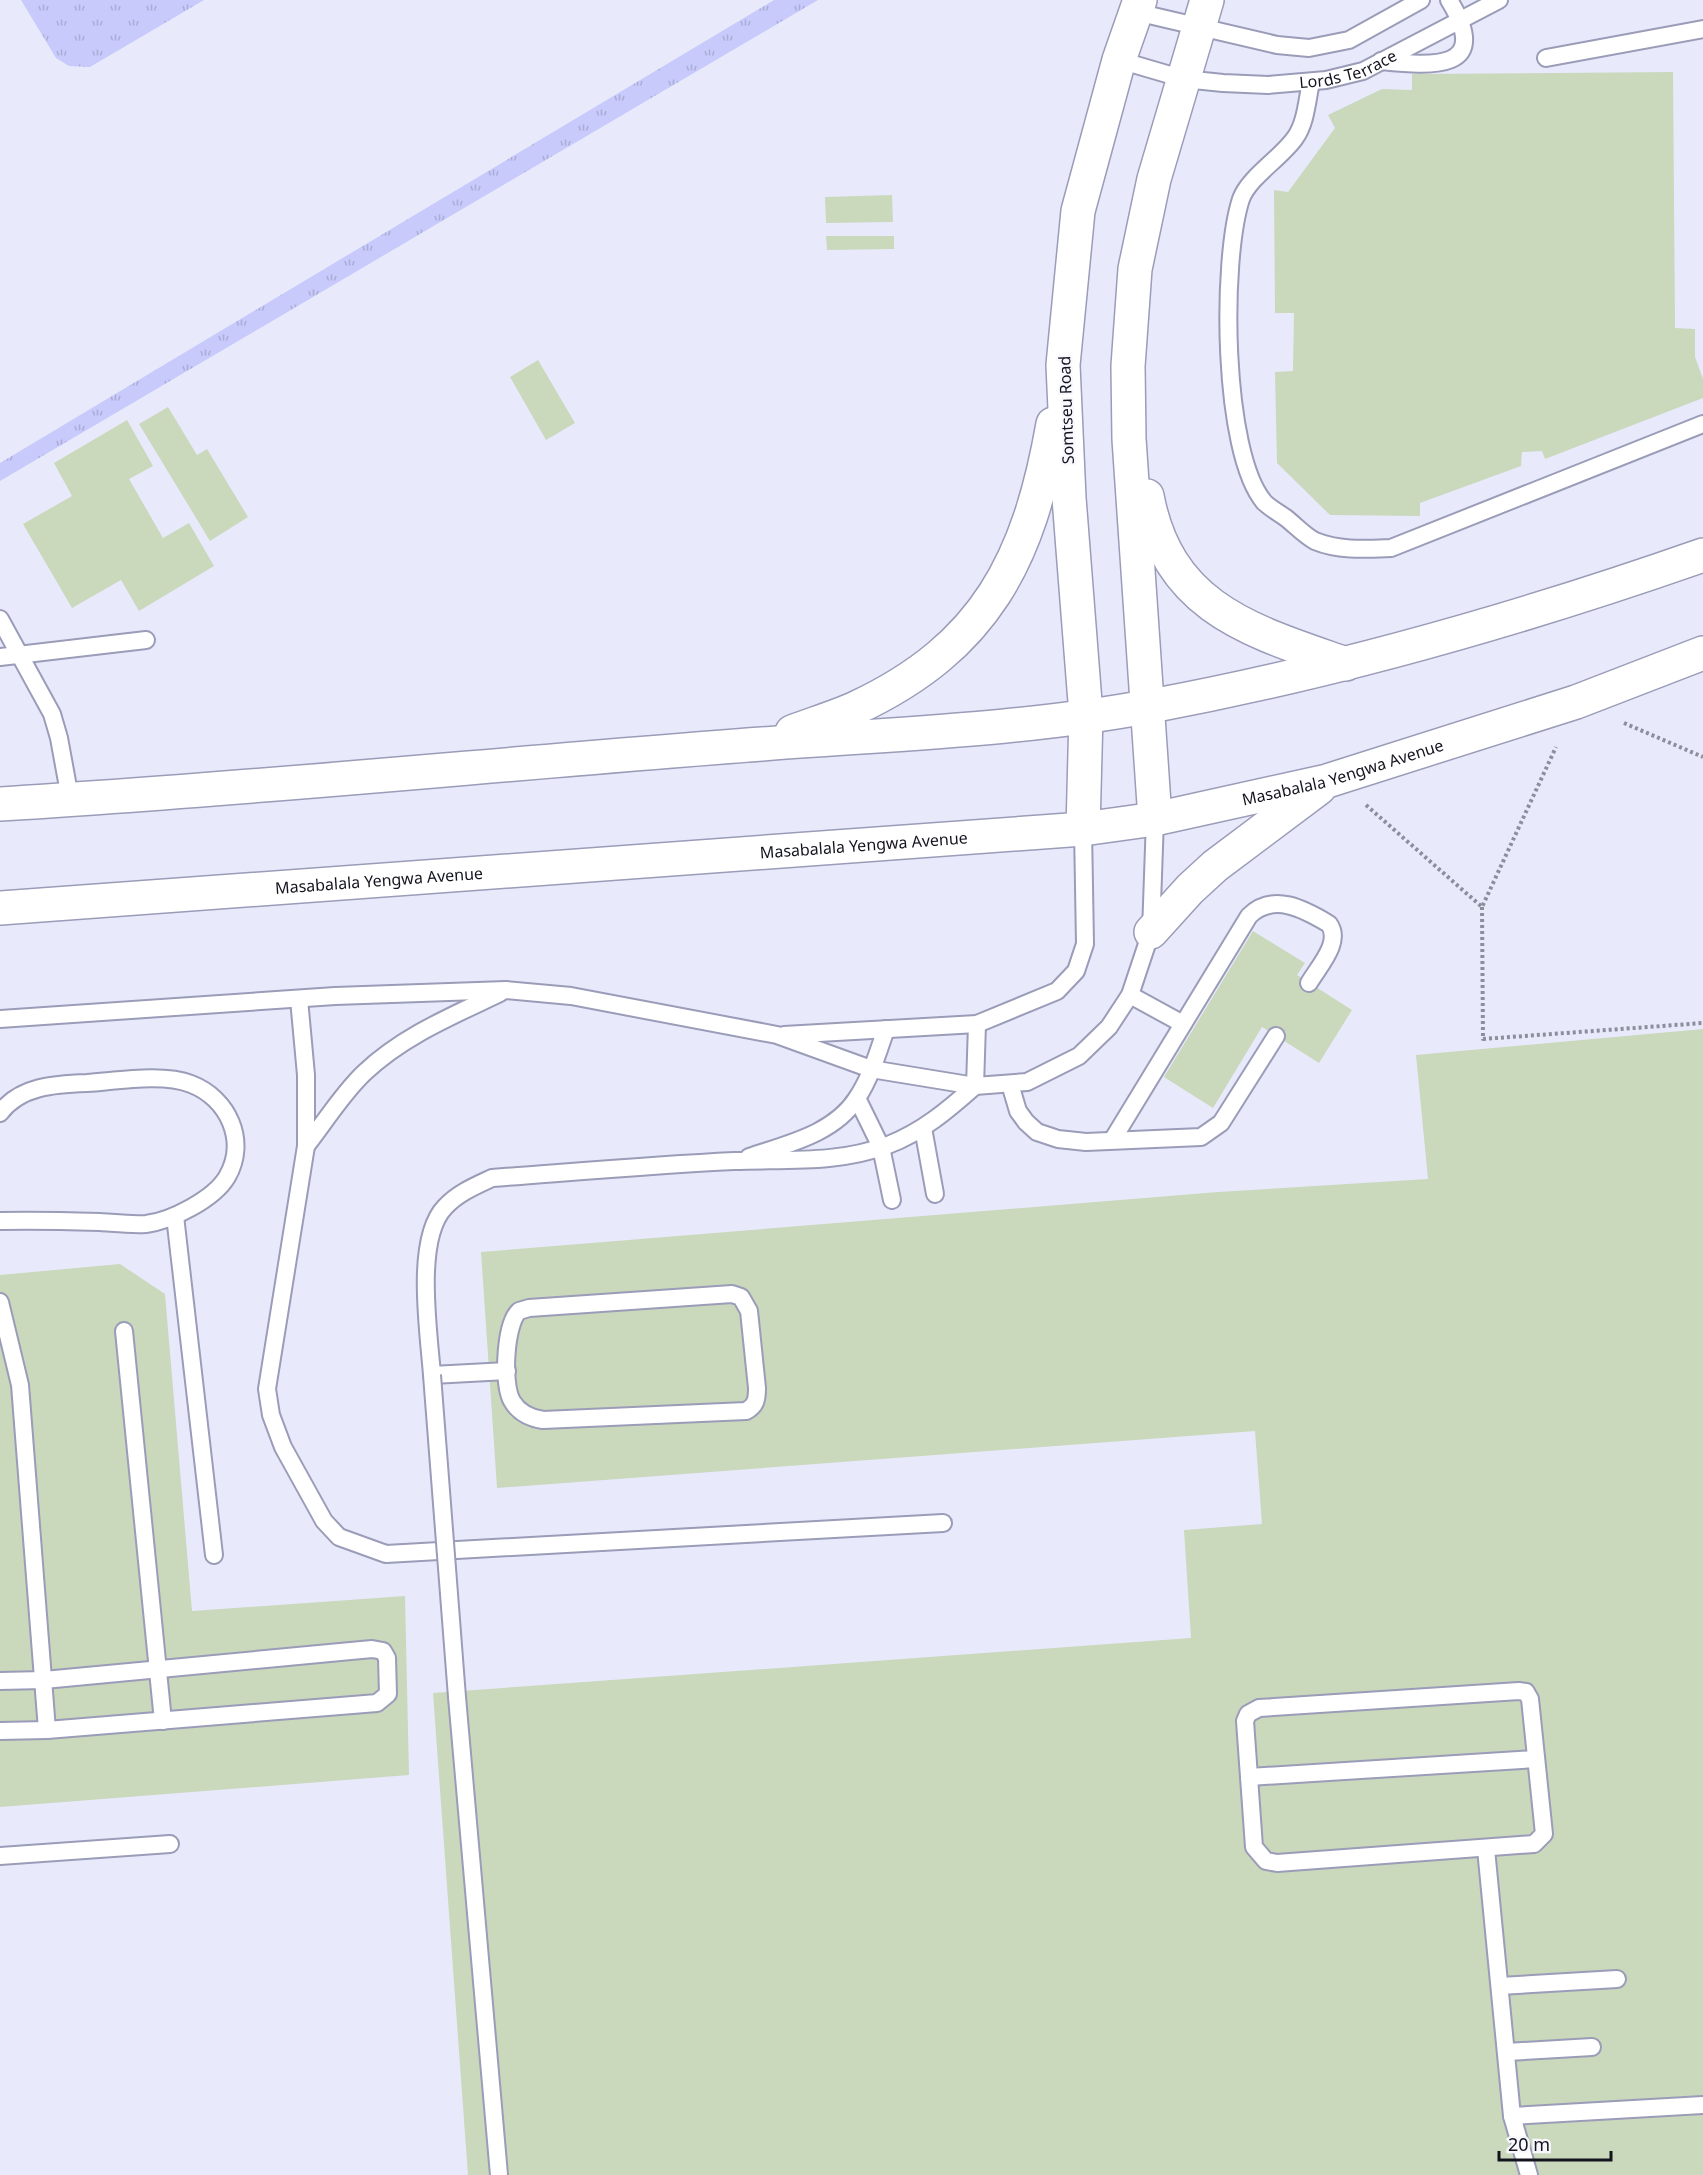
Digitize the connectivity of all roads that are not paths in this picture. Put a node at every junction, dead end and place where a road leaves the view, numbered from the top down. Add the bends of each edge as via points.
1 (1421, 0) edge
2 (1449, 0) edge
3 (1499, 0) edge
4 (1138, 6) edge
5 (1203, 14) edge
6 (1461, 19) junction
7 (1703, 29) edge
8 (1546, 58) dead end
9 (1119, 60) junction
10 (1380, 61) junction
11 (1184, 79) junction
12 (1311, 82) junction
13 (1063, 365) junction
14 (1128, 366) junction
15 (1703, 424) edge
16 (1703, 555) edge
17 (0, 619) edge
18 (146, 640) dead end
19 (1703, 653) edge
20 (22, 655) junction
21 (0, 657) edge
22 (1346, 664) junction
23 (1149, 707) junction
24 (1086, 715) junction
25 (762, 744) junction
26 (1332, 780) junction
27 (70, 798) junction
28 (0, 804) edge
29 (1155, 819) junction
30 (1083, 828) junction
31 (0, 908) edge
32 (1151, 932) junction
33 (1309, 983) dead end
34 (506, 990) junction
35 (1130, 995) junction
36 (299, 999) junction
37 (0, 1019) edge
38 (977, 1024) junction
39 (1184, 1024) junction
40 (886, 1029) junction
41 (777, 1035) junction
42 (1276, 1036) dead end
43 (871, 1069) junction
44 (1010, 1084) junction
45 (975, 1086) junction
46 (857, 1098) junction
47 (0, 1113) edge
48 (923, 1128) junction
49 (1113, 1139) junction
50 (306, 1146) junction
51 (881, 1147) junction
52 (736, 1161) junction
53 (935, 1194) dead end
54 (892, 1200) dead end
55 (175, 1216) junction
56 (0, 1221) edge
57 (0, 1302) edge
58 (124, 1331) dead end
59 (507, 1371) junction
60 (432, 1375) junction
61 (943, 1523) dead end
62 (214, 1555) dead end
63 (156, 1669) junction
64 (44, 1680) junction
65 (0, 1681) edge
66 (163, 1721) junction
67 (47, 1730) junction
68 (0, 1731) edge
69 (1536, 1759) junction
70 (1249, 1777) junction
71 (170, 1844) dead end
72 (1486, 1849) junction
73 (0, 1856) edge
74 (1617, 1979) dead end
75 (1500, 1986) junction
76 (1592, 2048) dead end
77 (1507, 2052) junction
78 (1703, 2105) edge
79 (1512, 2116) junction
80 (499, 2175) edge
81 (1529, 2175) edge

1 - 5 lane, Lords Terrace via 1349,40 1309,48 1277,45
2 - 6 lane
3 - 6 lane, Lords Terrace
4 - 5 lane, Lords Terrace
4 - 9 main road, Somtseu Road
5 - 11 main road
6 - 10 lane, Lords Terrace
6 - 10 lane via 1465,42 1456,56 1443,63 1428,66
7 - 8 lane
9 - 11 lane, Lords Terrace
9 - 13 main road, Somtseu Road via 1078,211
10 - 12 lane, Lords Terrace via 1362,70
11 - 12 lane, Lords Terrace via 1268,85
11 - 14 main road via 1154,179 1135,269
12 - 15 lane via 1304,121 1296,138 1242,197 1232,240 1228,327 1232,405 1242,454 1264,501 1314,540 1356,550 1391,548
13 - 24 main road, Somtseu Road
13 - 25 main road via 1033,513 1009,572 978,619 941,655 894,688 856,708
14 - 22 main road via 1147,499 1169,557 1199,596 1217,611 1269,637
14 - 23 main road
16 - 22 main road via 1580,598
17 - 20 lane
18 - 20 lane
19 - 26 main road, Masabalala Yengwa Avenue via 1576,702
20 - 21 lane
20 - 27 lane via 52,714
22 - 23 main road
23 - 24 main road
23 - 29 main road
24 - 25 main road via 916,734
24 - 30 main road, Somtseu Road
25 - 27 main road via 400,776
26 - 29 main road, Masabalala Yengwa Avenue
26 - 32 main road via 1215,866
27 - 28 main road
29 - 30 main road, Masabalala Yengwa Avenue
29 - 32 lane
30 - 31 main road, Masabalala Yengwa Avenue
30 - 38 lane via 1087,916 1085,944 1076,971 1057,991
32 - 35 lane
33 - 39 lane via 1334,941 1334,930 1319,918 1280,903 1265,904 1249,916
34 - 36 lane
34 - 41 lane via 571,996
34 - 50 lane via 388,1052 363,1074
35 - 39 lane
35 - 44 lane via 1109,1027 1079,1056 1027,1083
36 - 37 lane
36 - 50 lane via 306,1075
38 - 40 lane
38 - 45 lane
39 - 49 lane
40 - 41 lane
40 - 43 lane
41 - 43 lane
42 - 49 lane via 1213,1130 1201,1137
43 - 45 lane
43 - 46 lane
44 - 45 lane
44 - 49 lane via 1018,1111 1037,1132 1086,1142
45 - 48 lane
46 - 51 lane
46 - 52 lane via 832,1123 815,1132
47 - 55 lane via 14,1098 62,1084 173,1079 193,1084 225,1108 236,1140 235,1155 226,1179
48 - 51 lane
48 - 53 lane
50 - 61 lane via 267,1389 271,1415 284,1447 324,1521 339,1537 386,1554
51 - 52 lane via 810,1161
51 - 54 lane
52 - 60 lane via 492,1178 464,1191 443,1208 429,1242 425,1268
55 - 56 lane via 146,1224
55 - 62 lane
57 - 64 lane via 20,1385
58 - 63 lane
59 - 59 lane via 509,1326 519,1311 732,1294 741,1297 749,1311 756,1400 746,1411 543,1420 531,1418 511,1400
59 - 60 lane
60 - 80 lane, bridge
63 - 64 lane
63 - 66 lane
63 - 66 lane via 372,1649 383,1652 387,1658 388,1694 377,1703
64 - 65 lane
64 - 67 lane
66 - 67 lane
67 - 68 lane
69 - 70 lane
69 - 70 lane via 1530,1699 1526,1692 1519,1691 1259,1708 1248,1714 1245,1722
69 - 72 lane via 1543,1837 1534,1844
70 - 72 lane via 1254,1847 1266,1861
71 - 73 lane
72 - 75 lane
74 - 75 lane
75 - 77 lane
76 - 77 lane
77 - 79 lane
78 - 79 lane
79 - 81 lane

